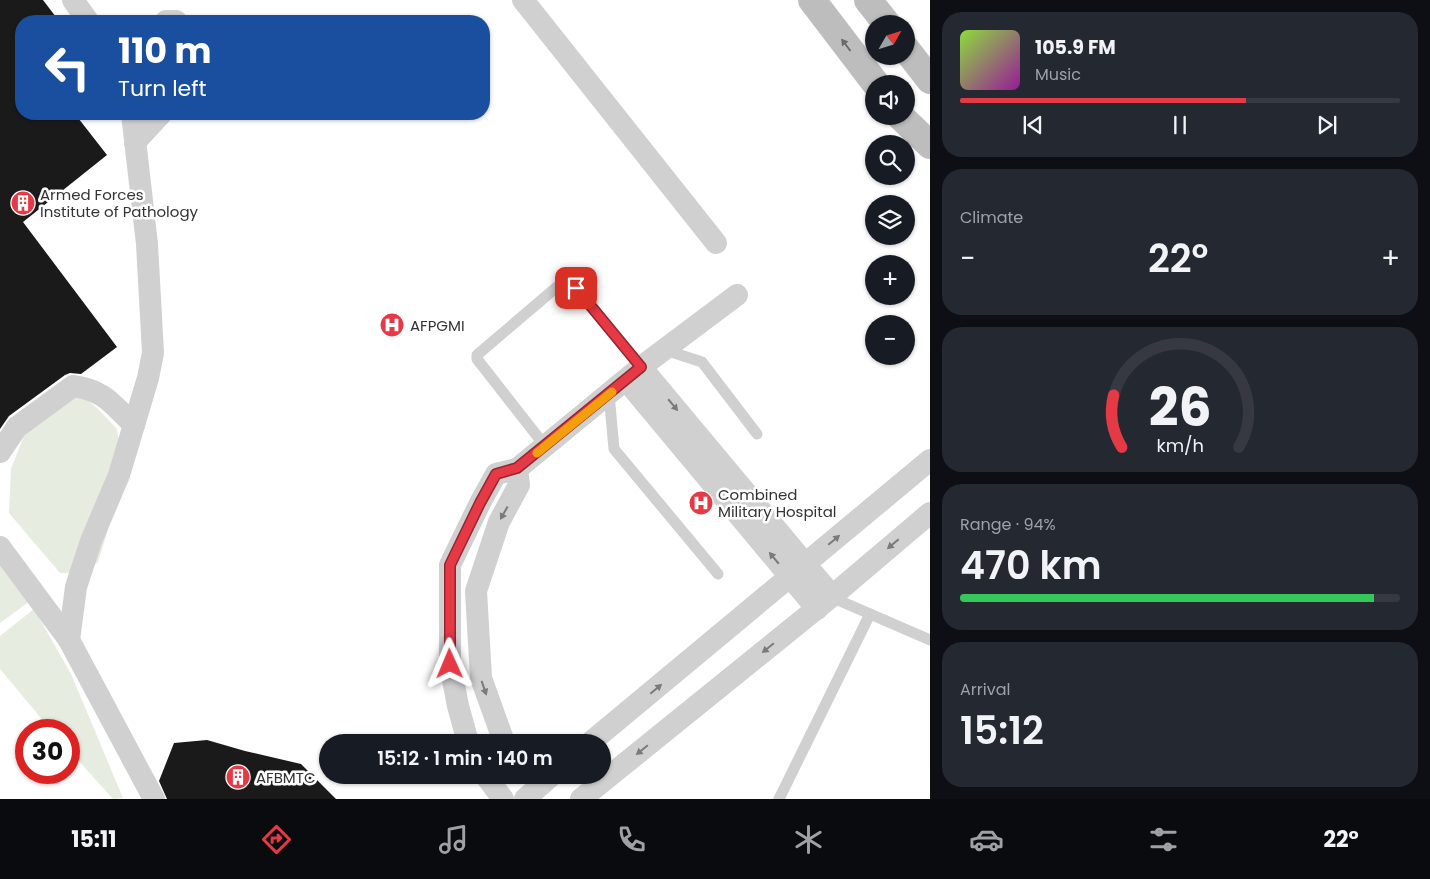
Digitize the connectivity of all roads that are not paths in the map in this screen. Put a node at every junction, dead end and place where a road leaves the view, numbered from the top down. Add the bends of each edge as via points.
1 (73, 0) edge
2 (523, 0) edge
3 (812, 0) edge
4 (868, 0) edge
5 (84, 15) edge
6 (880, 15) edge
7 (915, 61) edge
8 (869, 75) edge
9 (930, 80) edge
10 (133, 120) edge
11 (155, 120) edge
12 (909, 125) edge
13 (135, 142) junction
14 (930, 145) edge
15 (716, 243) dead end
16 (737, 295) dead end
17 (665, 350) junction
18 (626, 380) junction
19 (134, 426) junction
20 (757, 434) dead end
21 (545, 446) junction
22 (0, 452) edge
23 (930, 460) edge
24 (517, 468) junction
25 (930, 513) edge
26 (0, 546) edge
27 (798, 570) junction
28 (718, 574) dead end
29 (827, 601) junction
30 (870, 614) junction
31 (69, 640) junction
32 (930, 640) edge
33 (466, 734) edge
34 (501, 734) edge
35 (601, 734) edge
36 (491, 784) edge
37 (154, 799) edge
38 (503, 799) edge
39 (581, 799) edge
40 (779, 799) edge

1 - 5 street
2 - 15 street
8 -> 3 main road
4 - 6 main road
7 - 9 main road
10 - 13 street
11 - 13 street
12 - 14 main road
13 - 19 street via 147,244 153,353
16 - 17 street
17 - 18 street
17 - 20 lane via 702,362
18 - 21 street
18 - 21 lane via 576,288 558,286 477,355 477,360
18 - 27 street
18 - 28 lane via 614,449
19 - 22 street via 104,396 88,388 73,386 18,427
19 - 31 street via 76,587
21 - 24 street
27 -> 23 street
24 - 33 street via 496,474 450,565 450,664
24 -> 34 street via 519,486 499,522 476,591 481,678
25 -> 29 street
26 - 31 street
27 - 29 street
35 -> 27 street
29 - 30 lane
29 -> 39 street
30 - 32 lane
30 - 40 lane
31 - 37 street
36 - 38 street

